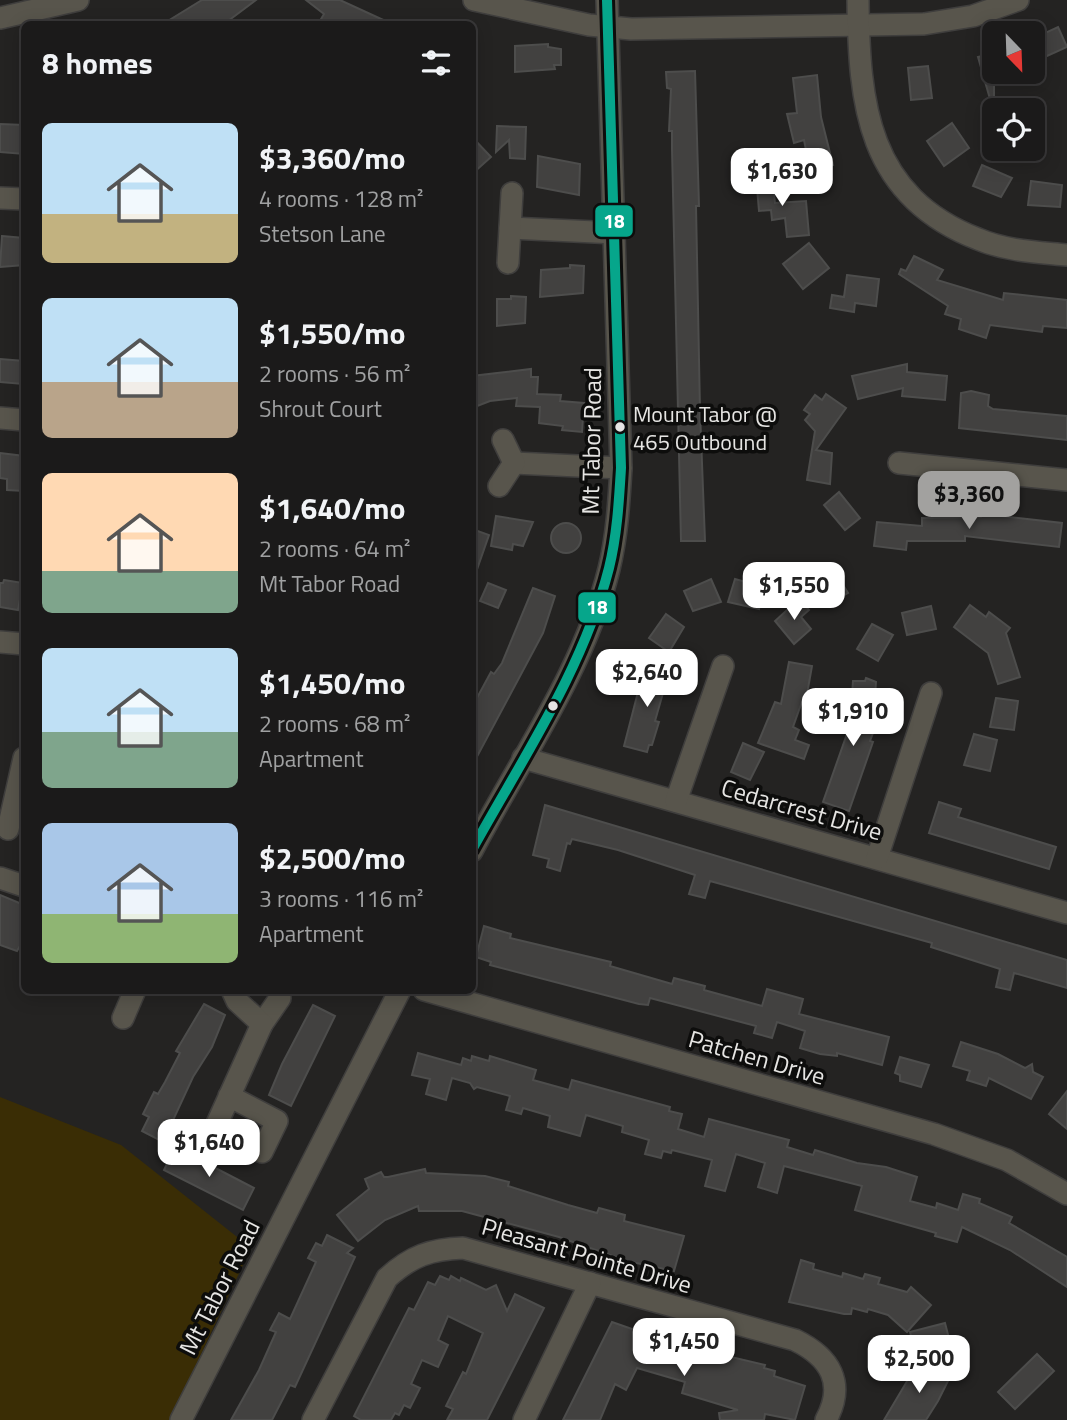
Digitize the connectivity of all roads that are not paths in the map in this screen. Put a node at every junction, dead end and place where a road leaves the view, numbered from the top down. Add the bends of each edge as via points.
1 (78, 0) edge
2 (474, 0) edge
3 (607, 0) edge
4 (858, 0) edge
5 (1018, 0) edge
6 (10, 12) edge
7 (858, 26) junction
8 (607, 27) junction
9 (512, 193) dead end
10 (0, 198) edge
11 (21, 200) edge
12 (510, 228) junction
13 (615, 233) junction
14 (1067, 255) edge
15 (508, 263) dead end
16 (0, 418) edge
17 (21, 420) edge
18 (503, 440) dead end
19 (514, 463) junction
20 (900, 463) dead end
21 (621, 468) junction
22 (1067, 480) edge
23 (499, 486) dead end
24 (0, 642) edge
25 (21, 644) edge
26 (723, 666) dead end
27 (931, 693) dead end
28 (523, 758) junction
29 (21, 775) edge
30 (676, 800) junction
31 (11, 830) edge
32 (476, 844) edge
33 (877, 858) junction
34 (0, 878) edge
35 (21, 886) edge
36 (1067, 913) edge
37 (133, 994) edge
38 (234, 994) edge
39 (398, 994) edge
40 (438, 994) edge
41 (280, 998) dead end
42 (123, 1018) dead end
43 (262, 1024) junction
44 (229, 1096) dead end
45 (1067, 1194) edge
46 (590, 1283) junction
47 (181, 1420) edge
48 (313, 1420) edge
49 (524, 1420) edge
50 (826, 1420) edge

1 - 6 street
2 - 8 street
3 - 8 street, Mt Tabor Road
4 - 7 street
5 - 7 street via 973,16 924,24
7 - 8 street
7 - 14 street via 870,130 908,192 927,211 978,240
8 - 13 street, Mt Tabor Road
9 - 12 street
10 - 11 street
12 - 13 street
12 - 15 street
13 - 21 street, Mt Tabor Road
16 - 17 street
18 - 19 street
19 - 21 street
19 - 23 street
20 - 22 street
21 - 28 street, Mt Tabor Road via 616,532 601,597 582,647
24 - 25 street
26 - 30 street
27 - 33 street
28 - 30 street, Cedarcrest Drive
28 - 32 street, Mt Tabor Road
29 - 31 street
30 - 33 street, Cedarcrest Drive
33 - 36 street, Cedarcrest Drive
34 - 35 street
37 - 42 street
38 - 43 street
39 - 47 street, Mt Tabor Road
40 - 45 street, Patchen Drive via 934,1134 1007,1160
41 - 43 street
43 - 44 street
46 - 48 street, Pleasant Pointe Drive via 463,1248 420,1254 395,1270 376,1294
46 - 49 street
46 - 50 street, Pleasant Pointe Drive via 812,1348 835,1383 835,1398

